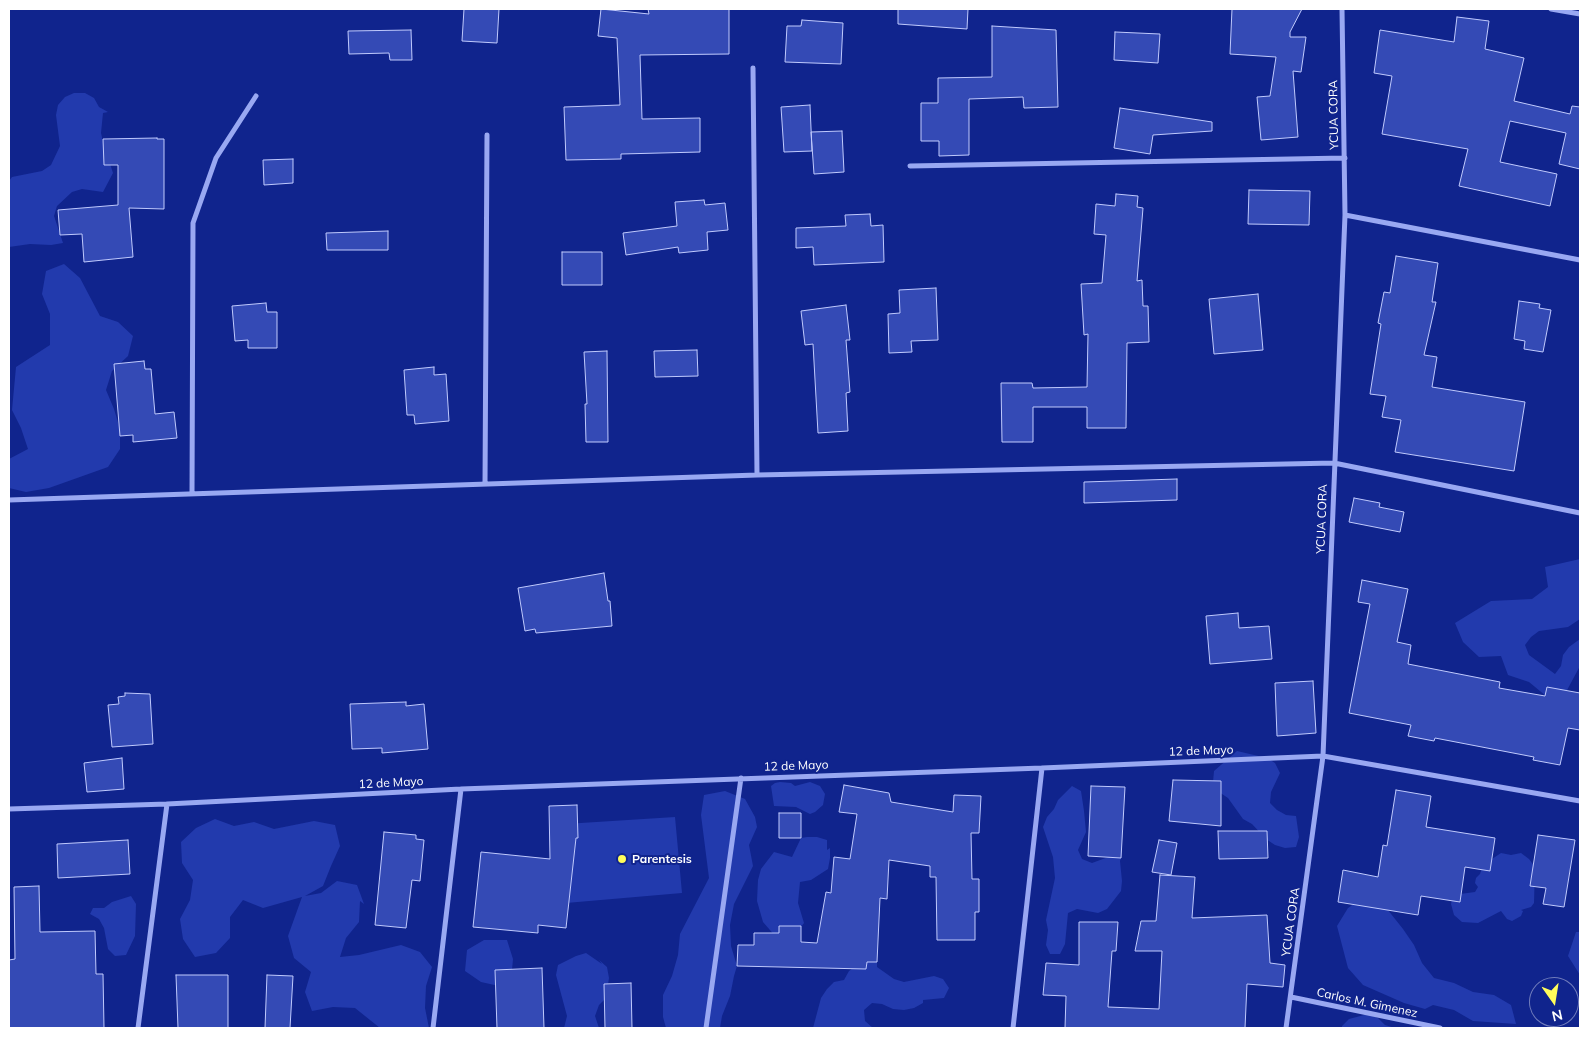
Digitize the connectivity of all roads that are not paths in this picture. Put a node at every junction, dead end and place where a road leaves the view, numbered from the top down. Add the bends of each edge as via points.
1 (1342, 9) edge
2 (1551, 9) edge
3 (1580, 14) edge
4 (753, 68) dead end
5 (256, 96) dead end
6 (487, 134) dead end
7 (1345, 158) junction
8 (910, 166) dead end
9 (1345, 215) junction
10 (1580, 260) edge
11 (1334, 463) junction
12 (757, 475) junction
13 (485, 484) junction
14 (192, 494) junction
15 (9, 500) edge
16 (1580, 513) edge
17 (1323, 756) junction
18 (1042, 768) junction
19 (741, 778) junction
20 (461, 789) junction
21 (1580, 801) edge
22 (167, 804) junction
23 (9, 809) edge
24 (1291, 997) junction
25 (138, 1028) edge
26 (433, 1028) edge
27 (706, 1028) edge
28 (1012, 1028) edge
29 (1286, 1028) edge
30 (1440, 1028) edge

1 - 7 street, YCUA CORA
2 - 3 street
4 - 12 street
5 - 14 street via 216,158 193,223
6 - 13 street
7 - 8 street
7 - 9 street, YCUA CORA
9 - 10 street
9 - 11 street, YCUA CORA
11 - 12 street
11 - 16 street
11 - 17 street, YCUA CORA
12 - 13 street
13 - 14 street
14 - 15 street
17 - 18 street, 12 de Mayo
17 - 21 street, 12 de Mayo
17 - 24 street, YCUA CORA
18 - 19 street, 12 de Mayo
18 - 28 street
19 - 20 street, 12 de Mayo
19 - 27 street
20 - 22 street, 12 de Mayo
20 - 26 street
22 - 23 street, 12 de Mayo
22 - 25 street
24 - 29 street, YCUA CORA
24 - 30 street, Carlos M. Gimenez

